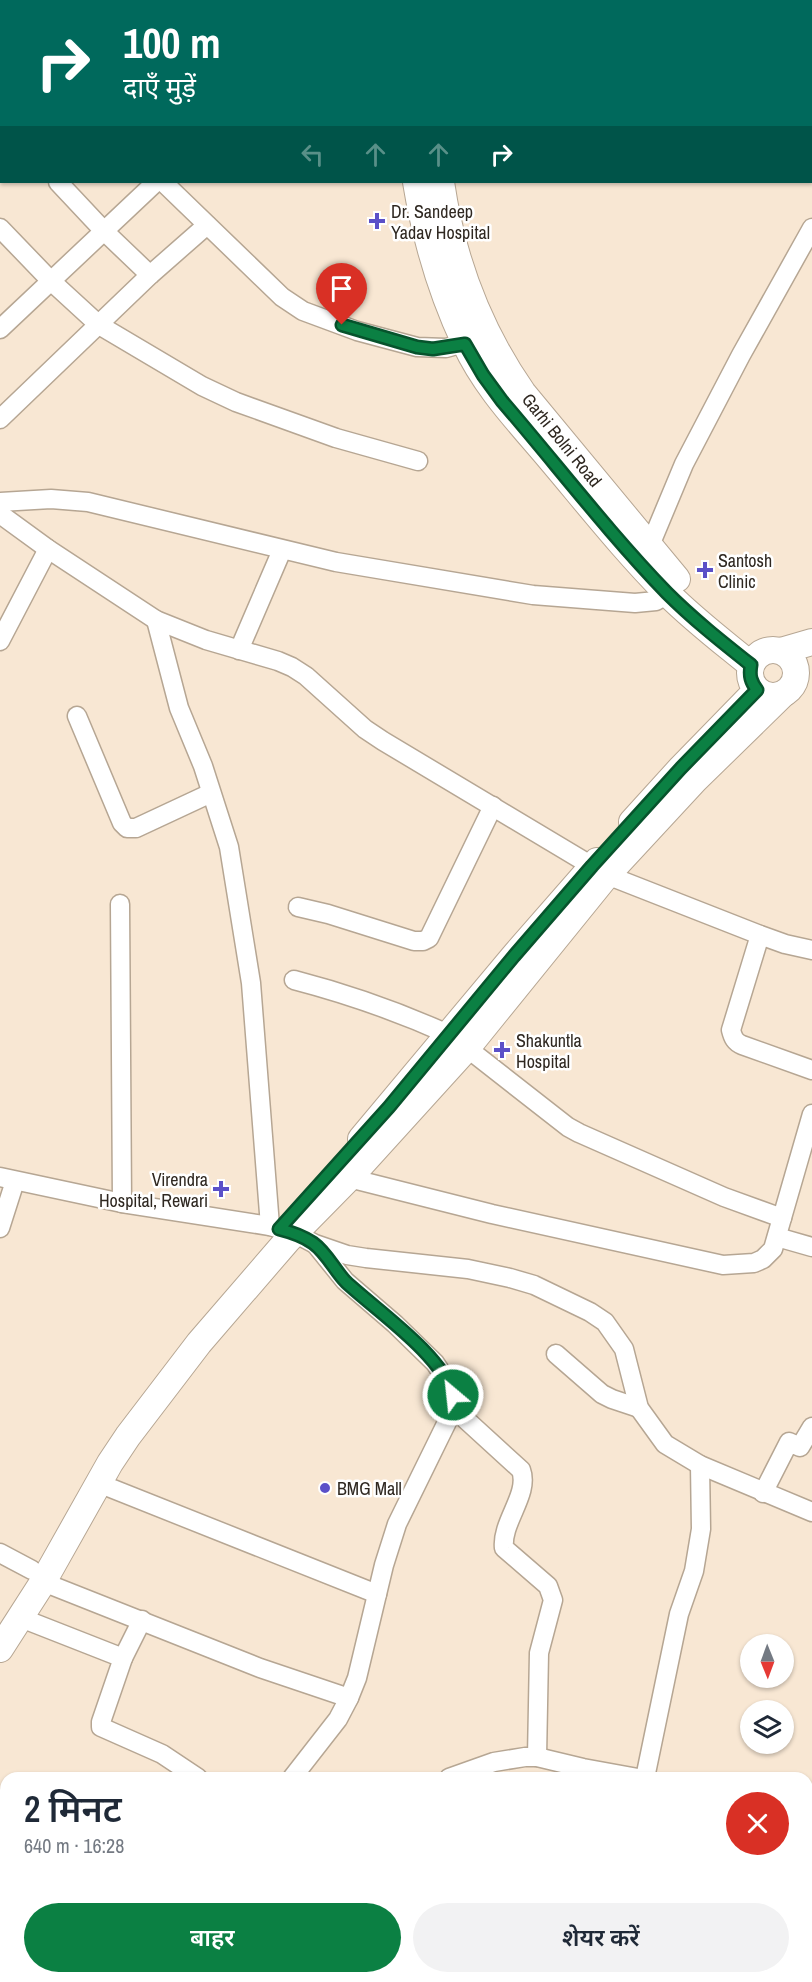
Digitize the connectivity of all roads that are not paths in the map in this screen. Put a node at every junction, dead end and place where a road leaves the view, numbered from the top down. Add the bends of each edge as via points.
1 (59, 183) edge
2 (155, 183) edge
3 (164, 183) edge
4 (421, 183) edge
5 (207, 225) junction
6 (0, 228) edge
7 (812, 228) edge
8 (104, 231) junction
9 (150, 275) junction
10 (51, 281) junction
11 (99, 325) junction
12 (0, 329) edge
13 (477, 339) junction
14 (0, 419) edge
15 (418, 461) dead end
16 (0, 502) edge
17 (0, 514) edge
18 (48, 549) junction
19 (282, 550) junction
20 (645, 555) junction
21 (674, 588) junction
22 (156, 620) junction
23 (0, 641) edge
24 (812, 642) edge
25 (239, 650) junction
26 (763, 657) junction
27 (797, 683) edge
28 (757, 690) junction
29 (77, 716) dead end
30 (211, 792) junction
31 (493, 806) junction
32 (600, 871) junction
33 (120, 904) dead end
34 (298, 907) dead end
35 (760, 935) junction
36 (812, 950) edge
37 (294, 980) dead end
38 (458, 1041) junction
39 (812, 1070) edge
40 (812, 1114) edge
41 (806, 1159) edge
42 (349, 1178) junction
43 (8, 1179) edge
44 (122, 1203) junction
45 (782, 1218) junction
46 (0, 1228) edge
47 (290, 1233) junction
48 (777, 1237) junction
49 (812, 1248) edge
50 (556, 1354) dead end
51 (452, 1407) junction
52 (639, 1408) junction
53 (812, 1427) edge
54 (699, 1465) junction
55 (98, 1483) junction
56 (763, 1492) junction
57 (812, 1512) edge
58 (0, 1553) edge
59 (38, 1576) junction
60 (378, 1594) junction
61 (10, 1619) edge
62 (142, 1620) junction
63 (0, 1649) edge
64 (123, 1658) junction
65 (349, 1698) junction
66 (537, 1757) junction
67 (189, 1772) edge
68 (297, 1772) edge
69 (466, 1772) edge
70 (597, 1772) edge
71 (646, 1772) edge

1 - 8 street
2 - 8 street
3 - 5 street
4 - 13 main road, Garhi Bolni Road via 434,263
5 - 9 street
5 - 13 street via 282,297 303,311 417,347 433,349
6 - 10 street
7 - 20 street via 689,454
8 - 9 street
8 - 10 street
9 - 11 street
10 - 11 street
10 - 12 street
11 - 14 street
11 - 15 street via 220,395 336,438
13 - 20 main road, Garhi Bolni Road via 483,375 502,401
16 - 19 street via 88,502
17 - 18 street
18 - 22 street
18 - 23 street
19 - 21 street via 533,595 635,603 656,601
19 - 25 street
20 - 21 main road, Garhi Bolni Road
21 - 26 main road, Garhi Bolni Road via 718,639
22 - 25 street
22 - 30 street via 179,708
24 - 26 main road
25 - 31 street via 292,667 374,735
26 - 27 main road via 789,656 795,663
26 - 28 main road via 750,674
27 - 28 main road via 774,696
27 - 32 main road
28 - 32 main road via 681,768
29 - 30 street via 127,828 136,828
30 - 47 street via 229,847
31 - 32 street
31 - 34 street via 429,938 414,941
32 - 35 street
32 - 38 main road via 514,956
33 - 44 street
35 - 36 street
35 - 39 street via 731,1030 733,1036 742,1045
37 - 38 street via 341,992 414,1019
38 - 42 main road
38 - 45 street via 568,1127 724,1197
38 - 47 main road via 389,1107
40 - 41 street
41 - 45 street
42 - 47 main road
42 - 48 street via 723,1265 763,1259 773,1249
43 - 44 street
43 - 46 street
44 - 47 street
45 - 48 street
47 - 51 street via 435,1363 450,1384
47 - 52 street via 366,1258 468,1269 510,1278 568,1300 605,1322 619,1339 629,1360
47 - 55 main road via 192,1352 128,1436
47 - 59 main road via 148,1384 102,1448
48 - 49 street
50 - 52 street via 602,1394
51 - 60 street via 397,1524
51 - 66 street via 521,1470 523,1483 505,1532 504,1548 548,1586 552,1594 539,1653
52 - 54 street via 665,1444
53 - 56 street via 800,1447 789,1442
54 - 56 street
54 - 71 street via 701,1529 694,1571 679,1614
55 - 59 main road
55 - 60 street
56 - 57 street
58 - 59 street
59 - 61 main road
59 - 62 street
60 - 65 street
61 - 63 main road
61 - 64 street
62 - 64 street
62 - 65 street via 260,1668
64 - 67 street via 101,1727 162,1754
65 - 68 street via 338,1719
66 - 69 street via 495,1762
66 - 70 street

